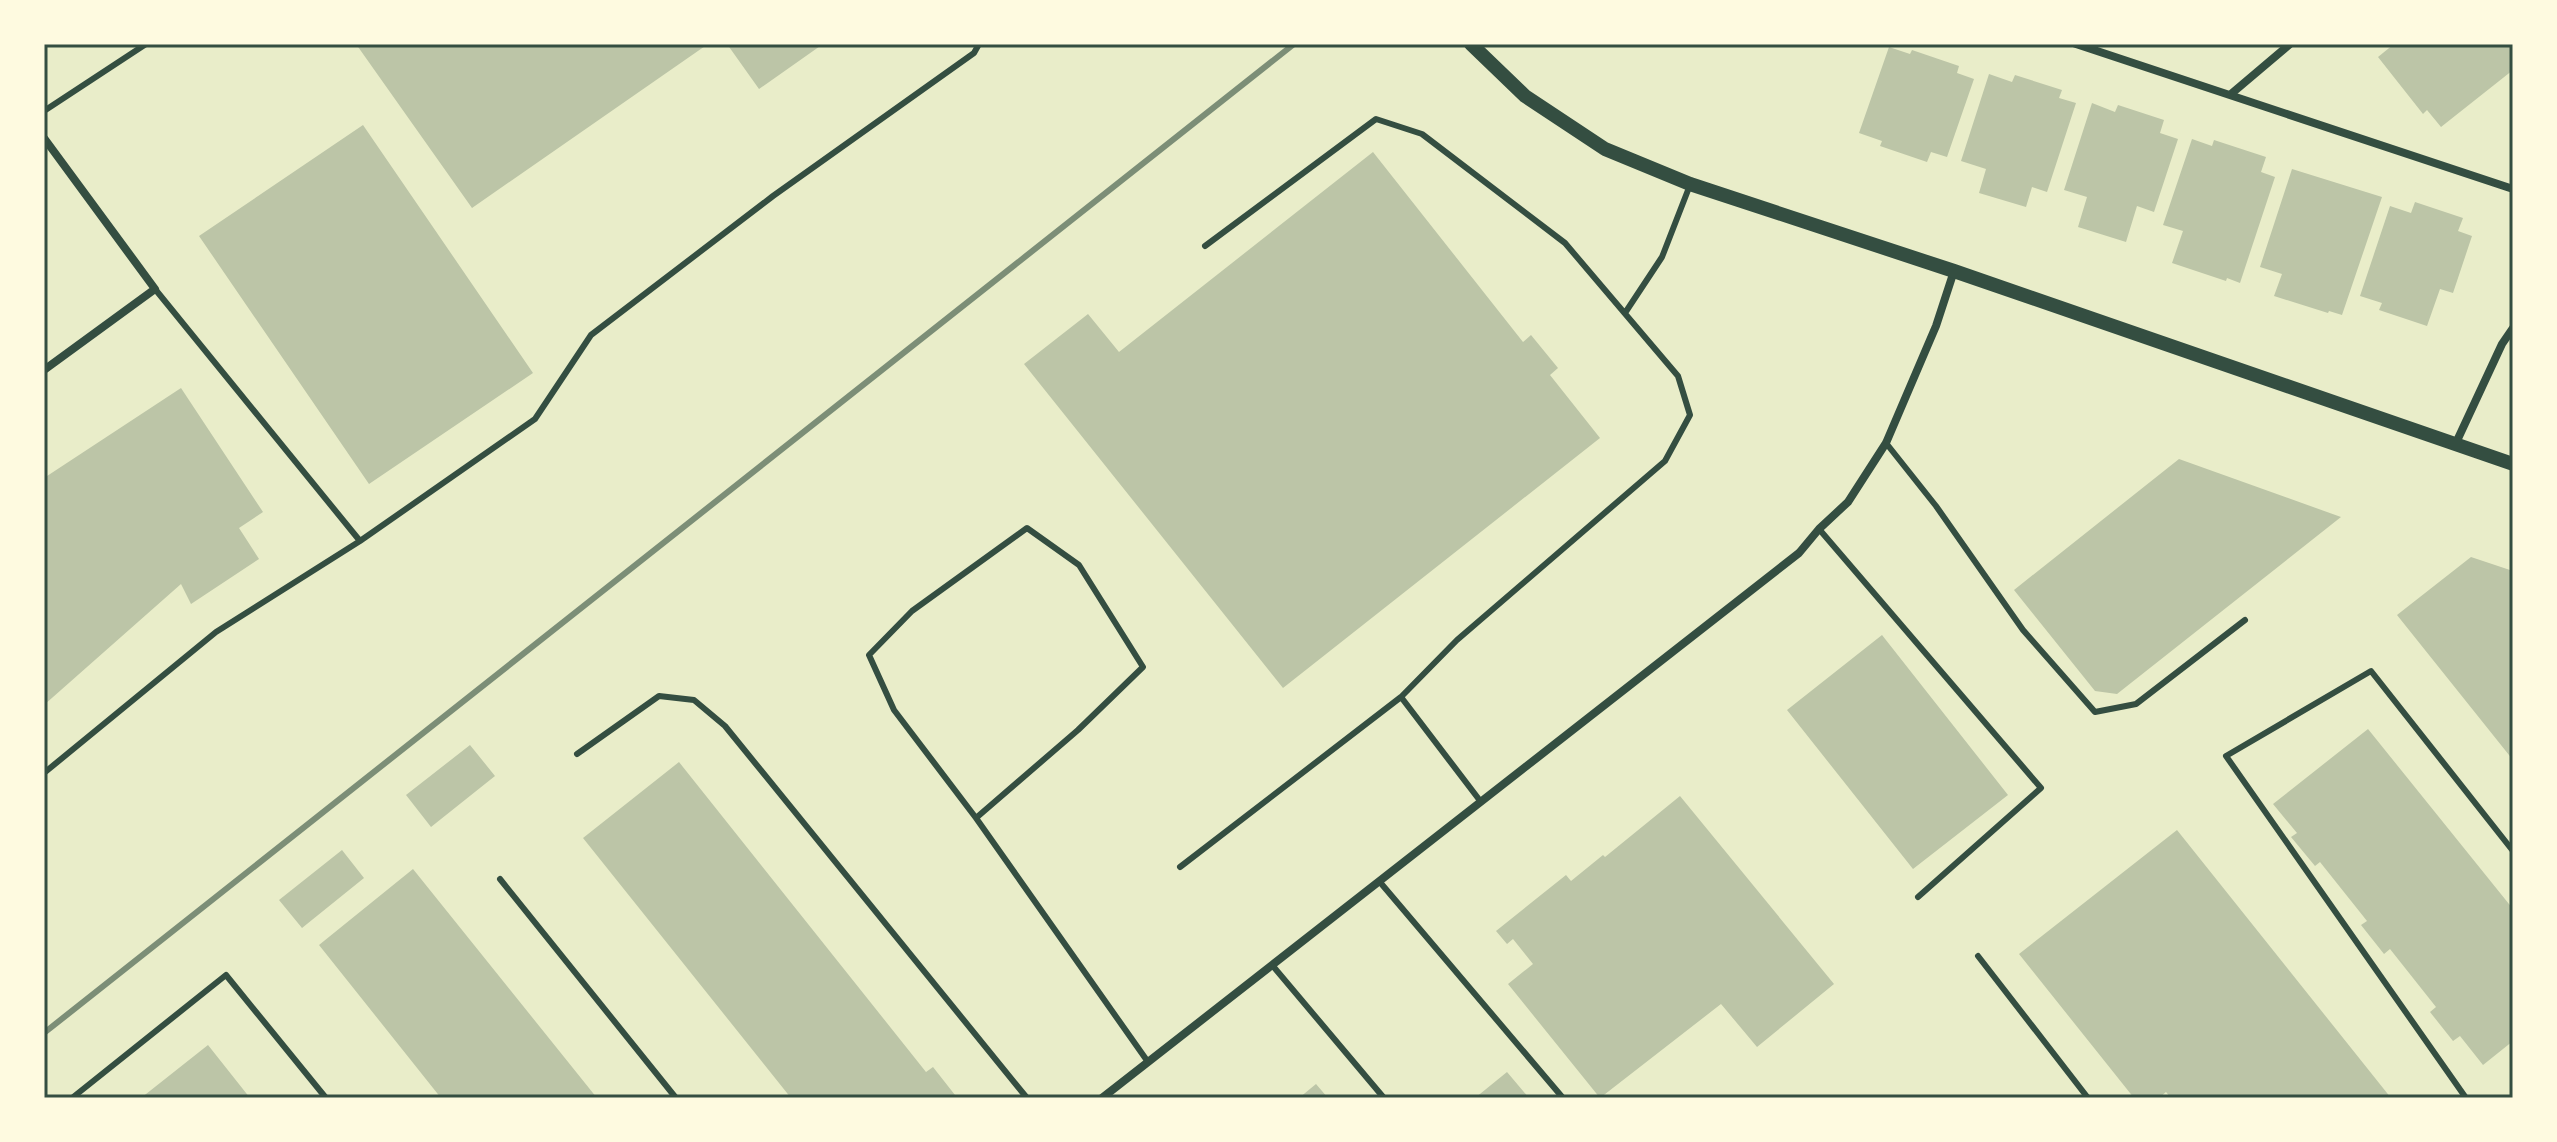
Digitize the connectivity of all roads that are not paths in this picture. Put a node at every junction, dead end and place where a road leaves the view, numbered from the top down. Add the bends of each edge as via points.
1 (146, 44) edge
2 (979, 44) edge
3 (1471, 44) edge
4 (2076, 44) edge
5 (2290, 44) edge
6 (2231, 94) junction
7 (44, 111) edge
8 (44, 138) edge
9 (1690, 184) junction
10 (2513, 189) edge
11 (1205, 246) dead end
12 (1954, 271) junction
13 (155, 289) junction
14 (1625, 313) junction
15 (2513, 328) edge
16 (44, 370) edge
17 (1886, 443) junction
18 (2455, 445) junction
19 (2513, 464) edge
20 (1819, 529) junction
21 (360, 541) junction
22 (2245, 620) dead end
23 (1401, 697) junction
24 (577, 754) dead end
25 (44, 773) edge
26 (1481, 802) junction
27 (976, 818) junction
28 (2513, 851) edge
29 (1180, 867) dead end
30 (500, 879) dead end
31 (1379, 881) junction
32 (1918, 897) dead end
33 (1978, 956) dead end
34 (1272, 965) junction
35 (1148, 1062) junction
36 (72, 1098) edge
37 (326, 1098) edge
38 (676, 1098) edge
39 (1027, 1098) edge
40 (1102, 1098) edge
41 (1384, 1098) edge
42 (1563, 1098) edge
43 (2088, 1098) edge
44 (2466, 1098) edge

1 - 7 lane
2 - 21 lane via 974,53 773,196 591,335 535,419
3 - 9 street via 1525,96 1605,149
4 - 6 street
5 - 6 street
6 - 10 street
8 - 13 street
9 - 12 street
9 - 14 lane via 1662,257
11 - 14 lane via 1376,119 1422,134 1565,243
12 - 17 street
12 - 18 street
13 - 16 street
13 - 21 lane
14 - 23 lane via 1678,376 1690,415 1665,461 1457,640
15 - 18 street
17 - 20 street via 1848,502
17 - 22 lane via 2023,630 2095,712 2136,704
18 - 19 street
20 - 26 street via 1799,553
20 - 32 lane via 2041,788
21 - 25 lane via 216,632
23 - 26 lane
23 - 29 lane
24 - 39 lane via 659,696 694,700 725,726
26 - 31 street
27 - 27 lane via 1143,667 1079,565 1027,528 912,611 869,655 894,710
27 - 35 lane
28 - 44 lane via 2371,671 2226,756
30 - 38 lane
31 - 34 street
31 - 42 lane
33 - 43 lane
34 - 35 street
34 - 41 lane
35 - 40 street
36 - 37 lane via 226,975

